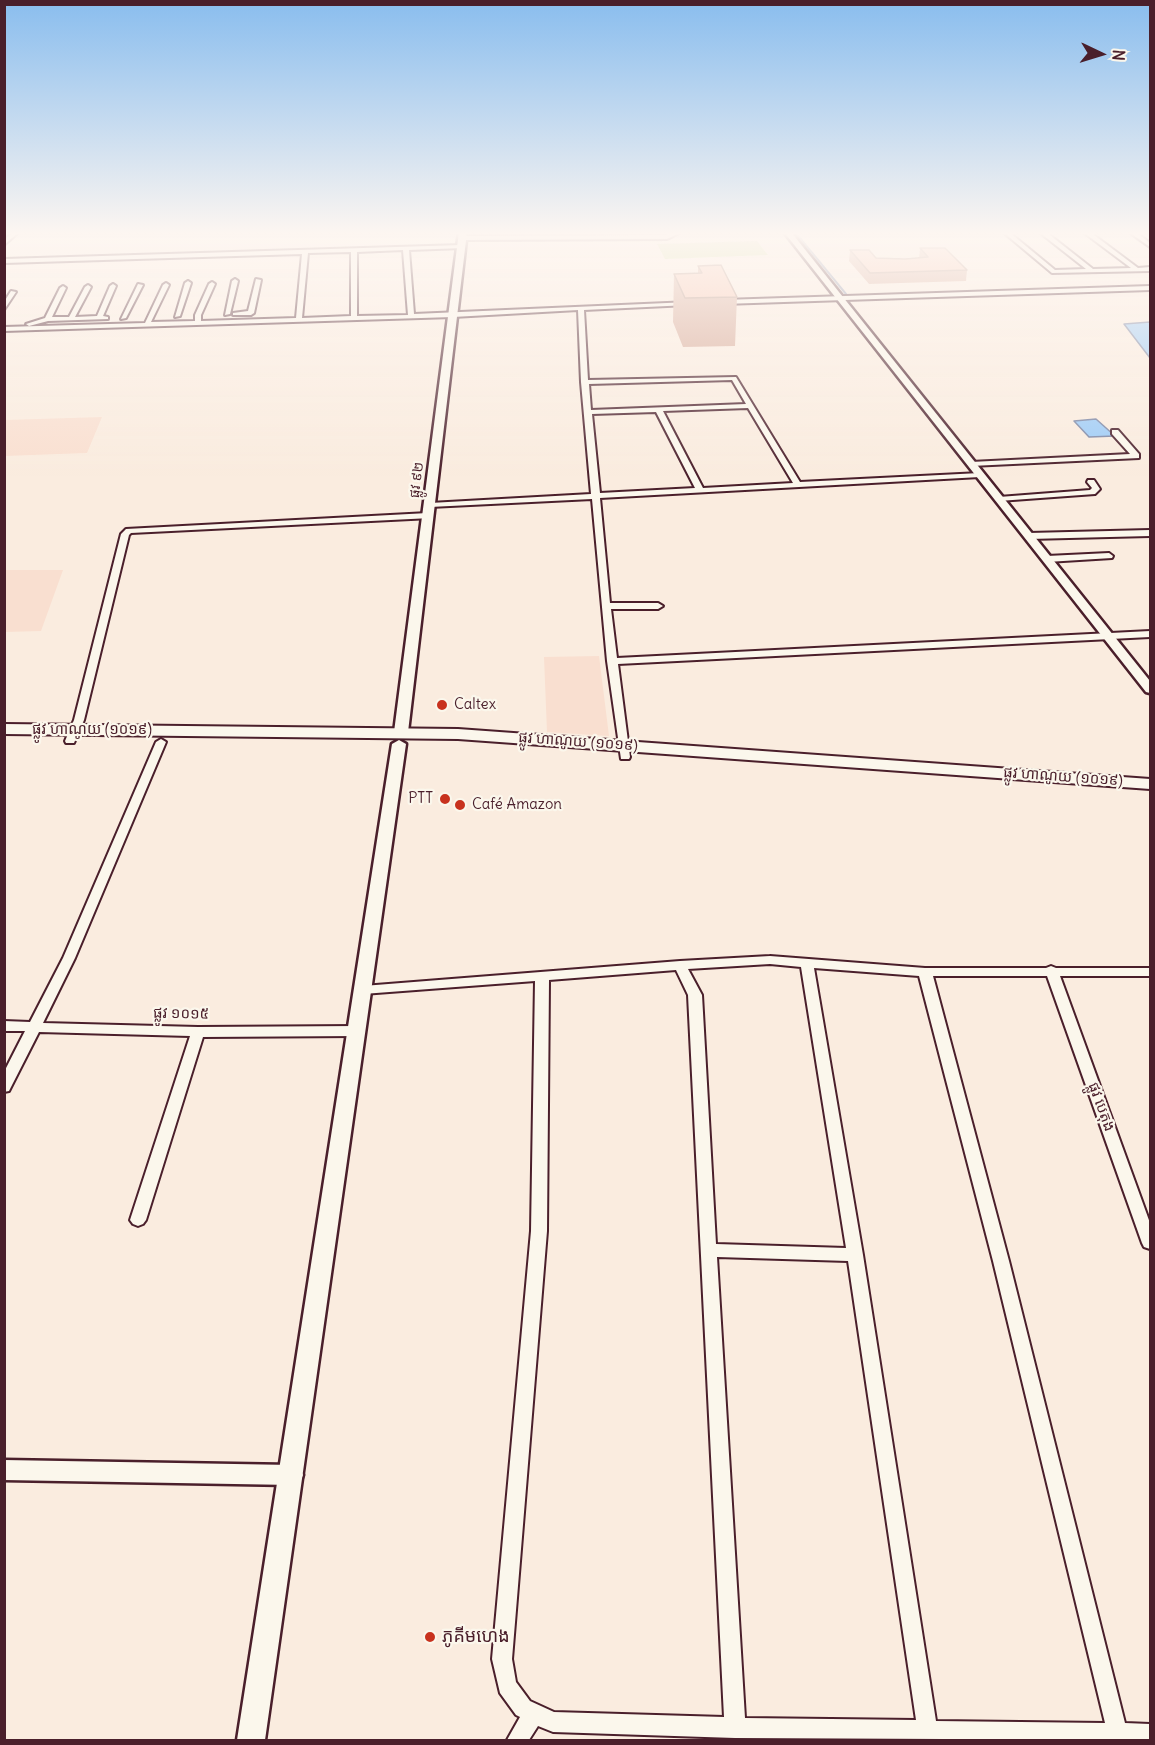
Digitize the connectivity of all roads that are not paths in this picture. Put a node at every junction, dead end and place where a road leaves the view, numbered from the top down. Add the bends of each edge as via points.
1 (51, 313) edge
2 (74, 313) edge
3 (101, 313) edge
4 (125, 313) edge
5 (153, 313) edge
6 (200, 313) edge
7 (241, 313) edge
8 (251, 313) edge
9 (300, 313) edge
10 (354, 313) edge
11 (482, 313) edge
12 (581, 313) edge
13 (852, 313) edge
14 (227, 314) joint
15 (453, 315) junction
16 (177, 316) joint
17 (411, 316) joint
18 (151, 317) junction
19 (71, 318) junction
20 (99, 318) junction
21 (123, 318) junction
22 (354, 318) junction
23 (48, 319) junction
24 (198, 319) junction
25 (299, 320) junction
26 (248, 321) junction
27 (147, 325) junction
28 (4, 329) edge
29 (23, 329) junction
30 (585, 382) junction
31 (751, 406) junction
32 (659, 410) junction
33 (588, 412) junction
34 (1115, 432) dead end
35 (972, 464) junction
36 (980, 475) junction
37 (1091, 482) dead end
38 (798, 485) junction
39 (700, 490) junction
40 (597, 496) junction
41 (999, 499) junction
42 (429, 510) junction
43 (1150, 533) edge
44 (1029, 536) junction
45 (1109, 556) dead end
46 (1047, 559) junction
47 (606, 606) junction
48 (658, 606) dead end
49 (1150, 634) edge
50 (1107, 635) junction
51 (612, 661) junction
52 (1150, 689) edge
53 (4, 729) edge
54 (73, 735) junction
55 (400, 738) junction
56 (4, 741) edge
57 (161, 742) junction
58 (624, 751) junction
59 (1150, 784) edge
60 (1150, 795) edge
61 (807, 963) junction
62 (680, 964) junction
63 (1051, 970) junction
64 (925, 972) junction
65 (1150, 972) edge
66 (542, 977) junction
67 (363, 990) junction
68 (4, 1026) edge
69 (34, 1027) junction
70 (358, 1031) junction
71 (198, 1032) junction
72 (4, 1087) edge
73 (138, 1221) dead end
74 (1150, 1243) edge
75 (708, 1250) junction
76 (855, 1255) junction
77 (4, 1470) edge
78 (292, 1475) junction
79 (534, 1713) junction
80 (735, 1728) junction
81 (1150, 1734) edge
82 (928, 1735) edge
83 (1118, 1737) edge
84 (251, 1740) edge
85 (517, 1740) edge

1 - 23 street
2 - 19 street
3 - 20 street
4 - 21 street
5 - 18 street
6 - 24 street
7 - 14 street
8 - 26 street
9 - 25 street
10 - 22 street
11 - 15 street
12 - 30 street
13 - 35 street
14 - 24 street
15 - 17 street
15 - 42 main road, ផ្លូវ ៩២
16 - 18 street
16 - 24 street
17 - 22 street
18 - 21 street
18 - 27 street
19 - 20 street
19 - 23 street
20 - 21 street
22 - 25 street
23 - 29 street via 33,321
24 - 26 street
24 - 27 street
25 - 26 street
27 - 29 street
28 - 29 street
30 - 31 street via 734,378
30 - 33 street
31 - 32 street
31 - 38 street
32 - 33 street
32 - 39 street
33 - 40 street
34 - 35 street via 1136,456
35 - 36 street
36 - 38 street
36 - 41 street
37 - 41 street via 1096,489 1092,492
38 - 39 street
39 - 40 street
40 - 42 street
40 - 47 street
41 - 44 street
42 - 54 street via 129,531 125,534
42 - 55 main road, ផ្លូវ ៩២
43 - 44 street
44 - 46 street
45 - 46 street
46 - 50 street
47 - 48 street
47 - 51 street
49 - 50 street
50 - 51 street
50 - 52 street
51 - 58 street
53 - 54 main road, ផ្លូវ ហាណូយ (១០១៩)
54 - 55 main road, ផ្លូវ ហាណូយ (១០១៩)
54 - 56 main road, ផ្លូវ ហាណូយ (១០១៩)
54 - 57 main road, ផ្លូវ ហាណូយ (១០១៩)
55 - 57 main road, ផ្លូវ ហាណូយ (១០១៩)
55 - 58 main road, ផ្លូវ ហាណូយ (១០១៩)
55 - 67 main road, ផ្លូវ ៩២
57 - 69 street via 69,958
58 - 59 main road, ផ្លូវ ហាណូយ (១០១៩)
58 - 60 main road, ផ្លូវ ហាណូយ (១០១៩)
61 - 62 street via 770,960
61 - 64 street
61 - 76 street
62 - 66 street
62 - 75 street via 695,995
63 - 64 street
63 - 65 street
63 - 74 street, ផ្លូវ បេតុង
64 - 83 street
66 - 67 street
66 - 79 street via 539,1232 502,1659 507,1686 522,1708
67 - 70 main road, ផ្លូវ ៩២
68 - 69 street, ផ្លូវ ១០១៥
69 - 71 street, ផ្លូវ ១០១៥
69 - 72 street
70 - 71 street, ផ្លូវ ១០១៥
70 - 78 main road, ផ្លូវ ៩២
71 - 73 street
75 - 76 street
75 - 80 street
76 - 82 street
77 - 78 street
78 - 84 main road, ផ្លូវ ៩២
79 - 80 street via 553,1722
79 - 85 street
80 - 82 street
81 - 83 street
82 - 83 street

